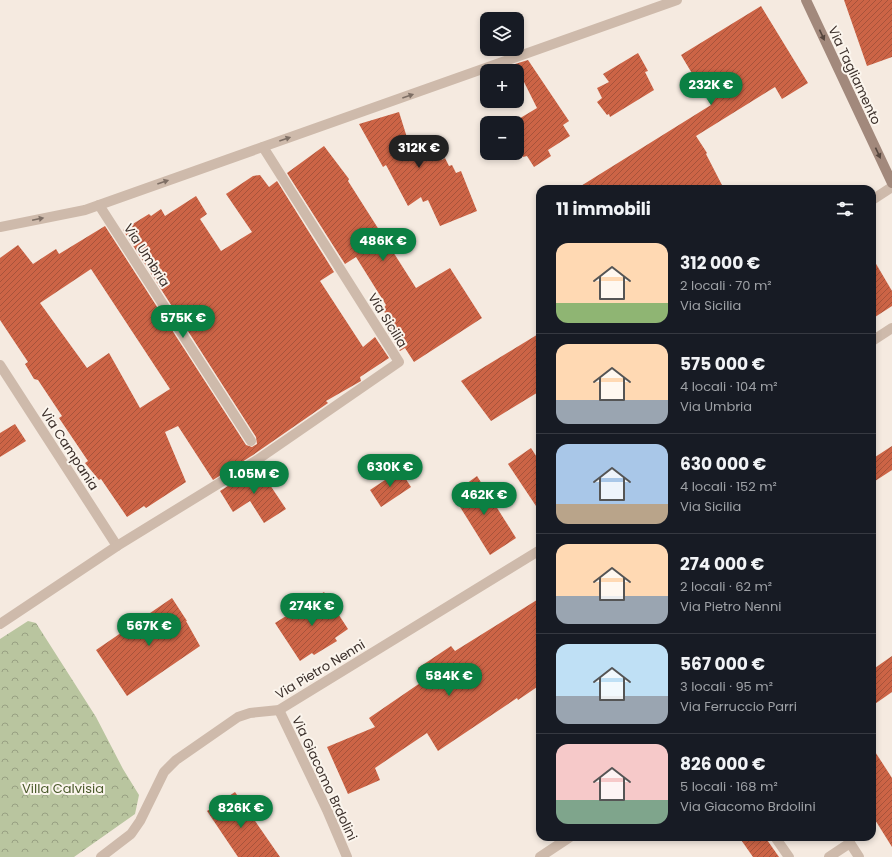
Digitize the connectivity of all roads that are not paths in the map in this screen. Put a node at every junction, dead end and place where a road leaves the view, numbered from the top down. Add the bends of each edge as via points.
1 (677, 0) edge
2 (806, 0) edge
3 (263, 147) junction
4 (892, 183) edge
5 (892, 187) edge
6 (876, 197) edge
7 (99, 205) junction
8 (0, 227) edge
9 (892, 328) edge
10 (876, 338) edge
11 (0, 365) edge
12 (251, 441) dead end
13 (117, 546) junction
14 (536, 552) edge
15 (0, 624) edge
16 (279, 710) junction
17 (564, 841) edge
18 (778, 841) edge
19 (101, 857) edge
20 (347, 857) edge
21 (540, 857) edge
22 (789, 857) edge
23 (829, 857) edge
24 (859, 857) edge

3 -> 1 street
2 -> 4 main road, Via Tagliamento
7 -> 3 street
3 - 13 street, Via Sicilia via 399,362 257,460
5 - 6 street
8 -> 7 street
7 - 12 street, Via Umbria
9 - 10 street
11 - 13 street, Via Campania
13 - 15 street
14 - 16 street, Via Pietro Nenni
16 - 19 street, Via Pietro Nenni via 238,717 176,760 164,772 132,834
16 - 20 street, Via Giacomo Brdolini via 321,796
17 - 21 street
18 - 22 street
23 - 24 street via 850,843

